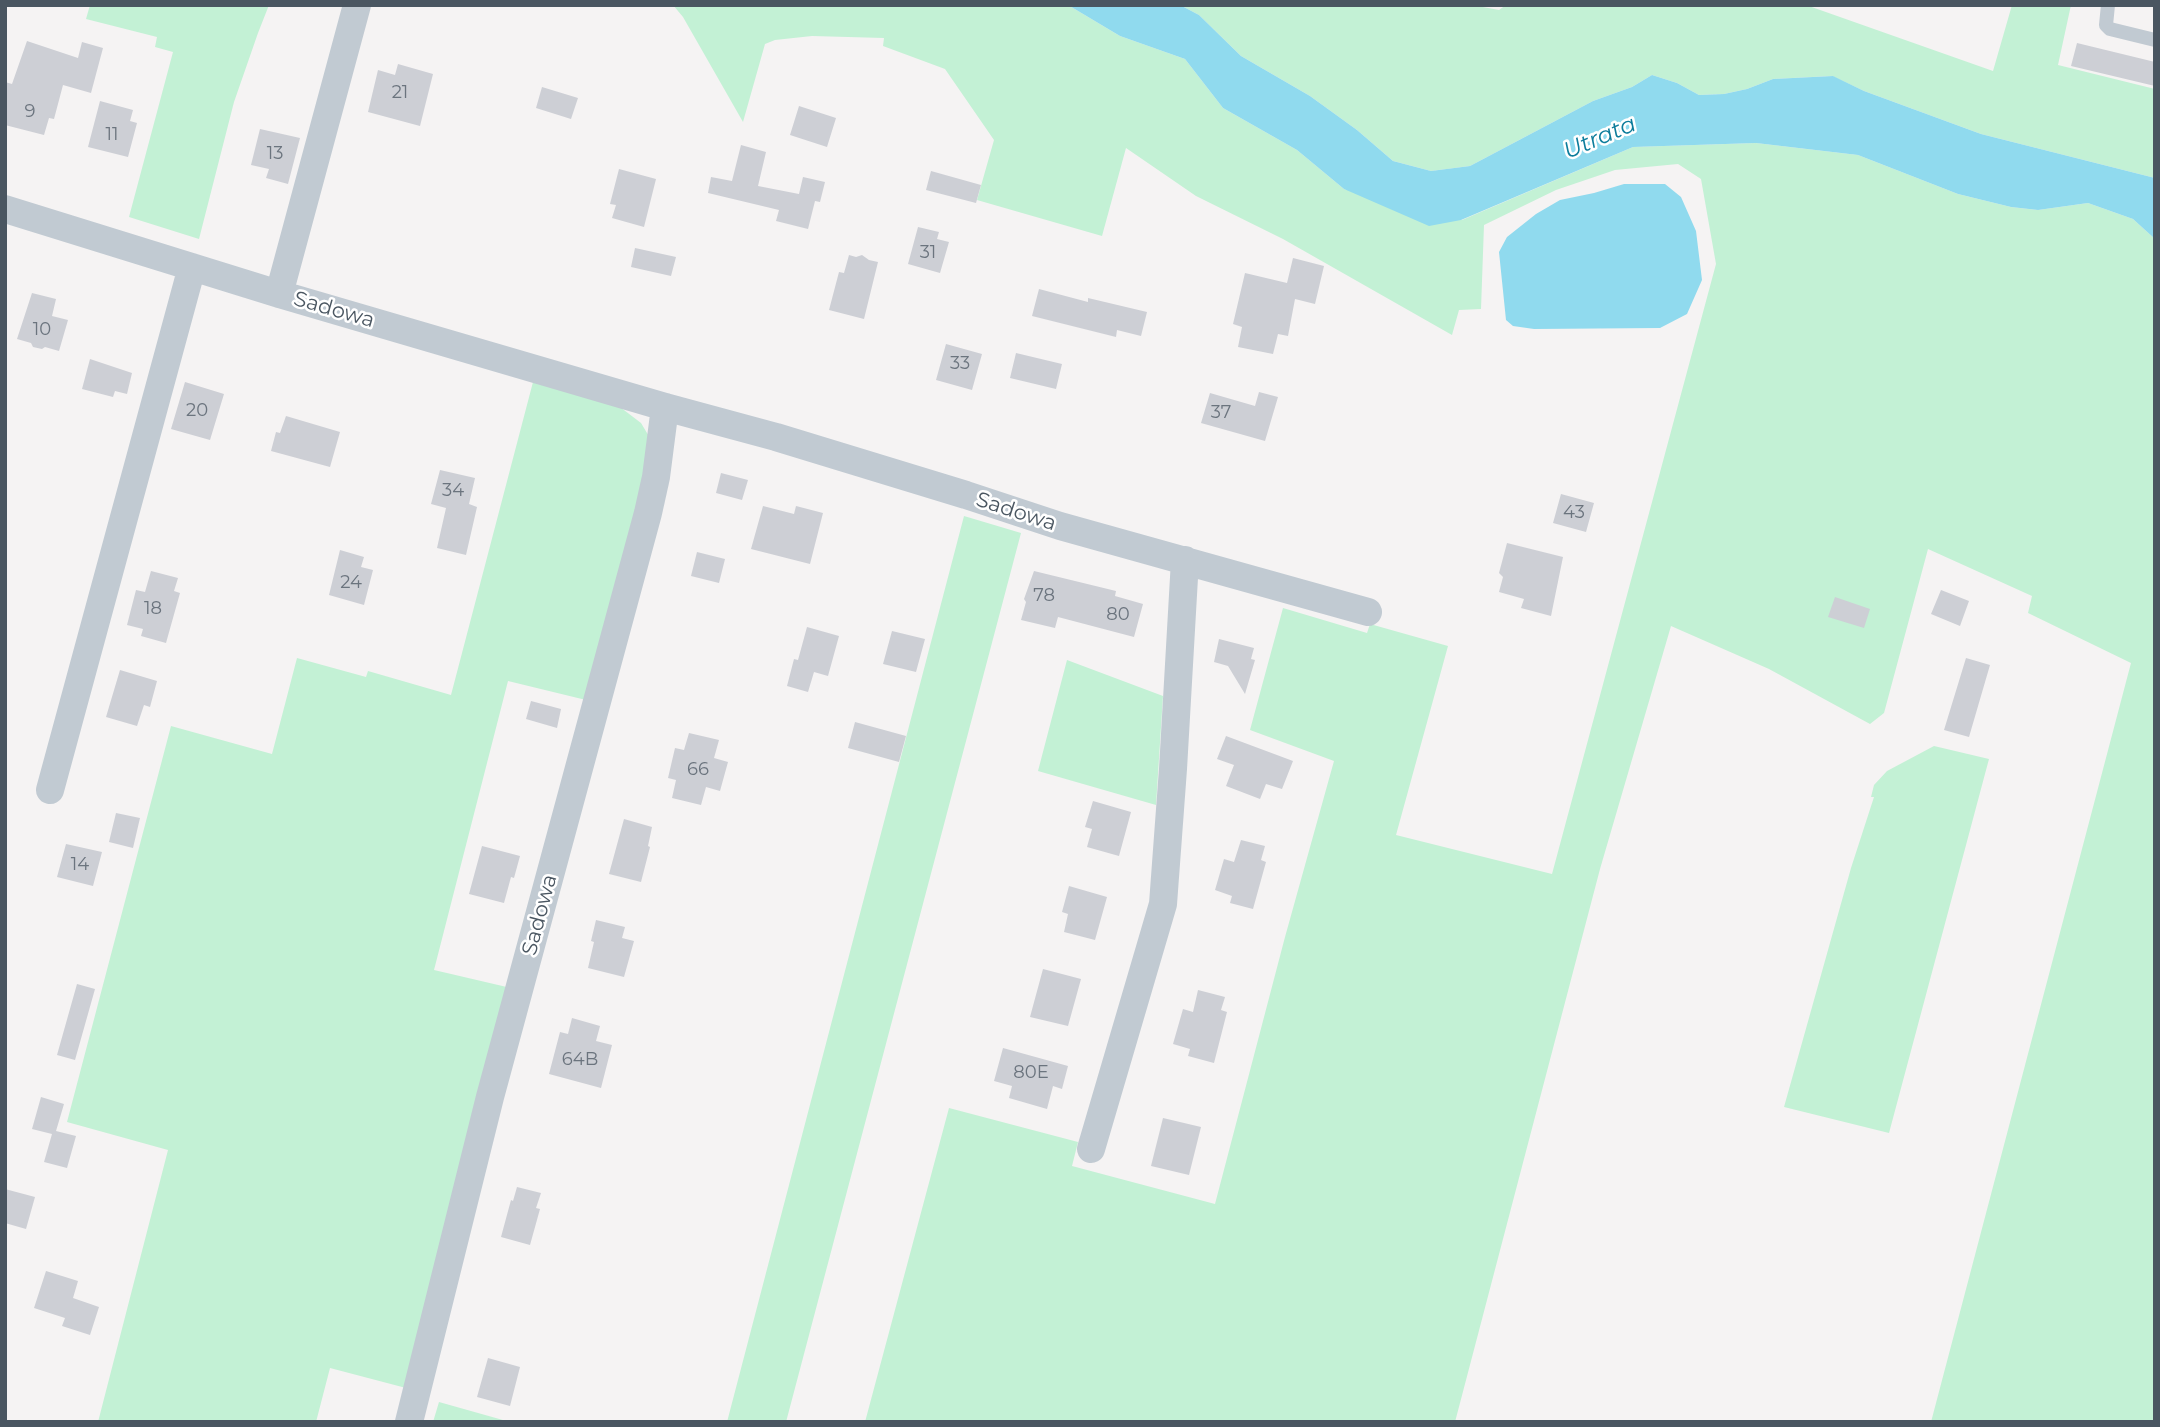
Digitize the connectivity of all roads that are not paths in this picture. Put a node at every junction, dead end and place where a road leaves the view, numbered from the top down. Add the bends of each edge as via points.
1 (357, 5) edge
2 (2108, 5) edge
3 (2155, 40) edge
4 (5, 209) edge
5 (192, 267) junction
6 (279, 293) junction
7 (665, 407) junction
8 (1185, 560) junction
9 (1368, 612) dead end
10 (50, 790) dead end
11 (1091, 1149) dead end
12 (409, 1422) edge

1 - 6 street
2 - 3 lane via 2106,25 2110,29
4 - 5 street, Sadowa
5 - 6 street, Sadowa
5 - 10 street
6 - 7 street, Sadowa
7 - 8 street, Sadowa
7 - 12 street, Sadowa via 648,513
8 - 9 street, Sadowa
8 - 11 street via 1163,904

